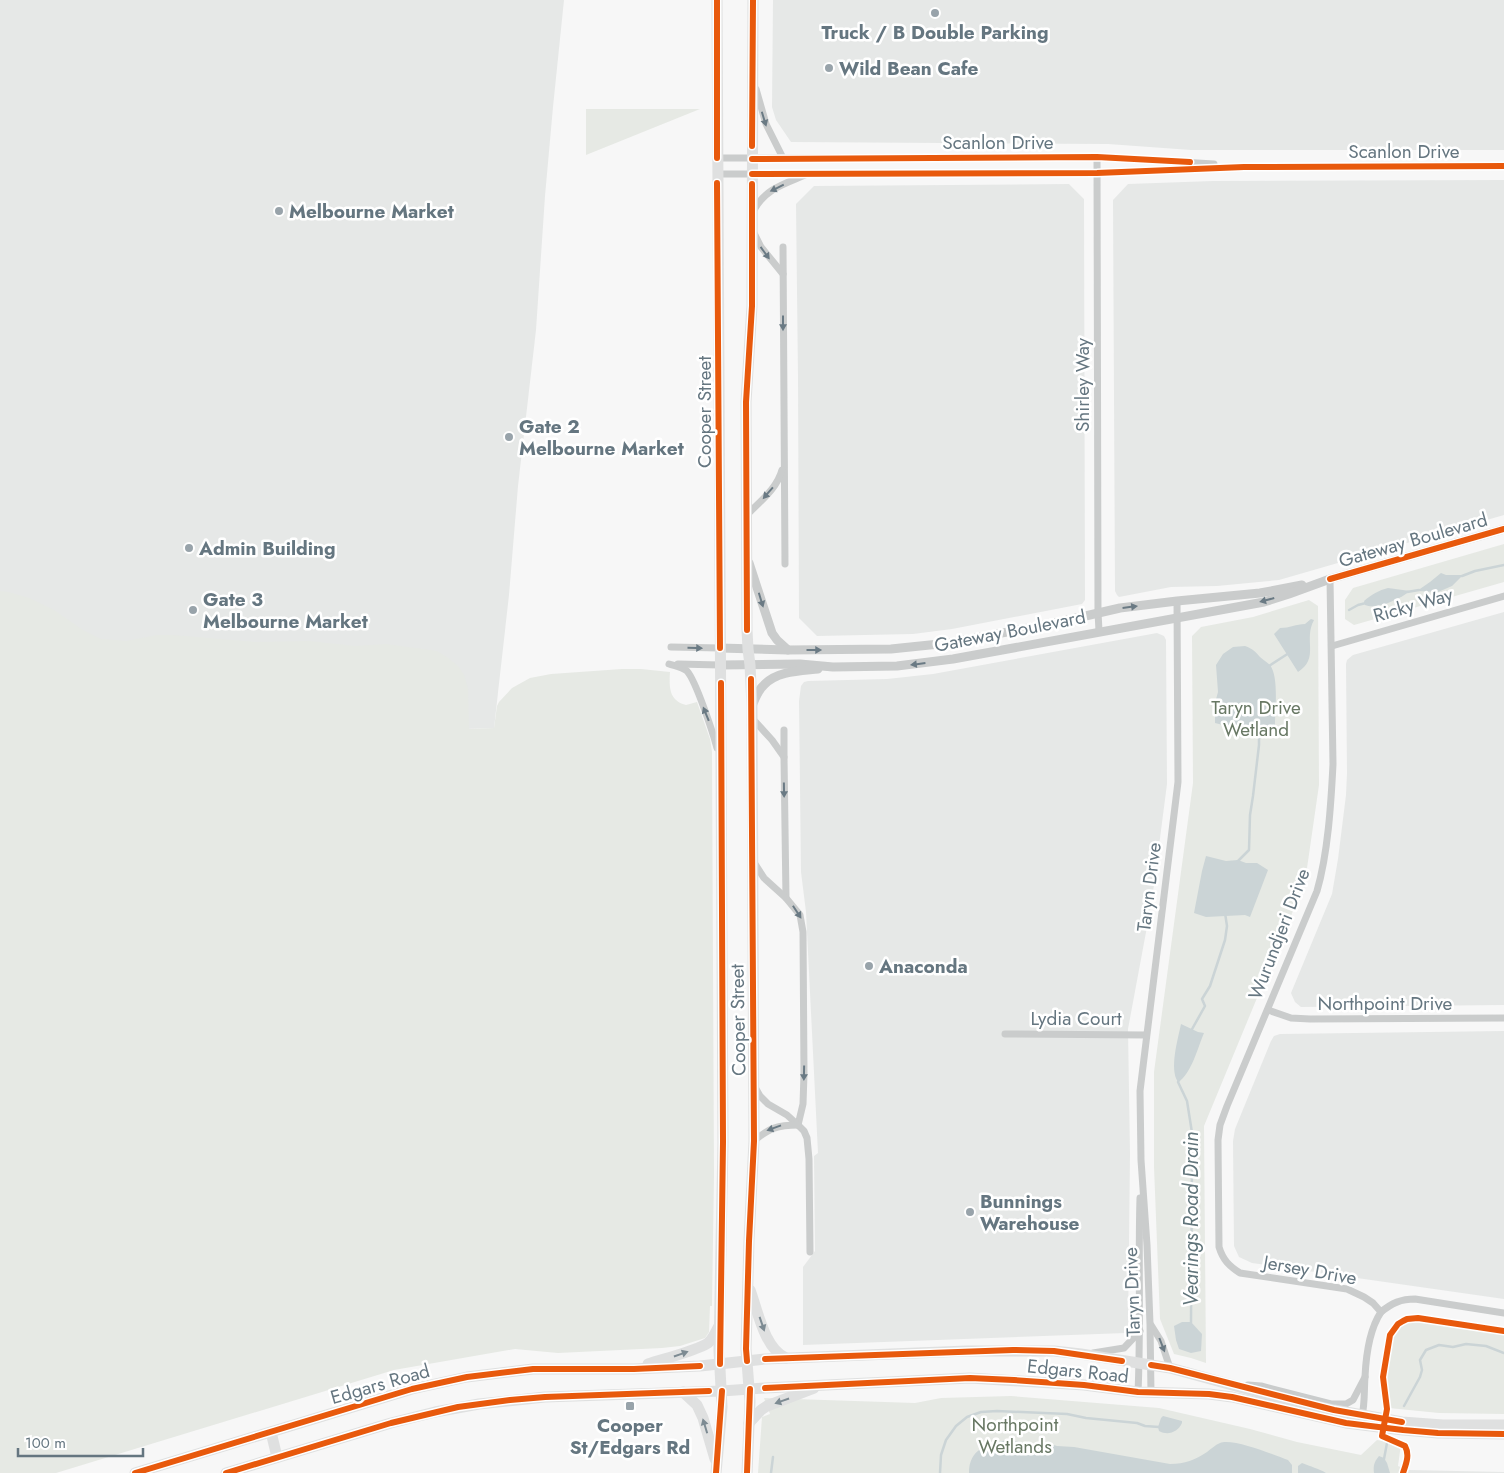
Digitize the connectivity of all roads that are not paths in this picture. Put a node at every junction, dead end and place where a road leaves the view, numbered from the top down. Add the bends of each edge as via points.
1 (717, 0) edge
2 (753, 0) edge
3 (752, 77) junction
4 (1097, 157) junction
5 (717, 158) junction
6 (783, 158) junction
7 (752, 159) junction
8 (1244, 166) junction
9 (1504, 166) edge
10 (810, 173) junction
11 (1097, 173) junction
12 (717, 174) junction
13 (752, 174) junction
14 (752, 213) junction
15 (752, 228) junction
16 (783, 248) dead end
17 (783, 274) junction
18 (784, 465) junction
19 (746, 516) junction
20 (1504, 529) edge
21 (746, 553) junction
22 (785, 564) dead end
23 (1330, 579) junction
24 (1504, 596) edge
25 (1177, 600) junction
26 (1098, 612) junction
27 (1178, 618) junction
28 (1099, 631) junction
29 (949, 643) junction
30 (1332, 646) junction
31 (671, 647) dead end
32 (720, 648) junction
33 (748, 650) junction
34 (788, 650) junction
35 (953, 658) junction
36 (720, 665) junction
37 (750, 665) junction
38 (833, 667) junction
39 (752, 712) junction
40 (784, 730) dead end
41 (784, 757) junction
42 (721, 761) junction
43 (752, 858) junction
44 (786, 898) junction
45 (1268, 1010) junction
46 (1504, 1018) edge
47 (1005, 1034) dead end
48 (1146, 1035) junction
49 (754, 1086) junction
50 (798, 1125) junction
51 (754, 1141) junction
52 (1141, 1160) junction
53 (810, 1252) dead end
54 (1225, 1261) joint
55 (748, 1284) junction
56 (1381, 1312) junction
57 (1504, 1313) edge
58 (720, 1323) junction
59 (1150, 1324) junction
60 (1140, 1331) junction
61 (1081, 1354) junction
62 (786, 1358) junction
63 (747, 1361) junction
64 (720, 1364) junction
65 (1145, 1364) junction
66 (1170, 1368) junction
67 (634, 1369) junction
68 (1365, 1377) junction
69 (1230, 1384) junction
70 (820, 1385) junction
71 (750, 1389) junction
72 (722, 1391) junction
73 (683, 1392) junction
74 (1138, 1392) junction
75 (1151, 1393) junction
76 (1360, 1420) junction
77 (749, 1423) junction
78 (1504, 1425) edge
79 (271, 1432) junction
80 (1504, 1434) edge
81 (277, 1457) junction
82 (716, 1469) edge
83 (135, 1473) edge
84 (226, 1473) edge
85 (747, 1473) edge

1 - 5 main road, Cooper Street
2 - 3 main road, Cooper Street
3 -> 6 street via 771,138
3 - 7 main road, Cooper Street
4 - 6 street, Scanlon Drive
4 - 8 street, Scanlon Drive
4 - 11 street, Shirley Way
5 - 7 street, Scanlon Drive
5 - 12 main road, Cooper Street
6 - 7 street, Scanlon Drive
7 - 13 main road, Cooper Street
8 - 9 street, Scanlon Drive
8 - 11 street, Scanlon Drive
10 - 11 street, Scanlon Drive
10 - 13 street, Scanlon Drive
10 -> 14 street, Scanlon Drive via 768,192
11 - 26 street, Shirley Way
12 - 13 street, Scanlon Drive
12 - 32 main road, Cooper Street
13 - 14 main road, Cooper Street
14 - 15 main road, Cooper Street
15 -> 17 street via 761,247
15 - 19 main road, Cooper Street
16 - 17 street
17 -> 18 street
18 -> 19 street via 774,486
18 - 22 street
19 - 21 main road, Cooper Street
20 - 23 street, Gateway Boulevard
21 - 33 main road, Cooper Street
21 -> 34 street via 772,632
23 - 25 street, Gateway Boulevard via 1260,593
23 -> 27 street, Gateway Boulevard via 1264,602
23 - 30 street, Wurundjeri Drive
24 - 30 street, Ricky Way
26 -> 25 street, Gateway Boulevard
25 - 27 street, Taryn Drive
26 - 28 street, Shirley Way
26 - 29 street, Gateway Boulevard
27 - 28 street, Gateway Boulevard
27 - 48 street, Taryn Drive via 1178,782
28 - 35 street, Gateway Boulevard
34 -> 29 street, Gateway Boulevard via 891,649
29 - 35 street
30 - 45 street, Wurundjeri Drive via 1332,792 1322,868 1317,891
31 -> 32 street
32 - 33 street, Gateway Boulevard
32 - 36 main road, Cooper Street
33 - 34 street, Gateway Boulevard
33 - 37 main road, Cooper Street
35 -> 38 street, Gateway Boulevard via 897,666
36 - 37 street, Gateway Boulevard
36 - 42 main road, Cooper Street
42 -> 36 street via 714,734 690,676 683,668 669,664
37 - 38 street, Gateway Boulevard
37 - 39 main road, Cooper Street
38 - 39 street via 789,672 773,678 764,684
39 - 41 street
39 - 43 main road, Cooper Street
40 - 41 street
41 -> 44 street
42 - 58 main road, Cooper Street via 723,1142
43 - 44 street via 764,878
43 - 49 main road, Cooper Street
44 -> 50 street via 800,915 803,932 804,1074 803,1104
45 - 46 street, Northpoint Drive via 1291,1018 1310,1019
45 - 54 street, Wurundjeri Drive via 1220,1125 1219,1240
47 - 48 street, Lydia Court
48 - 52 street, Taryn Drive via 1140,1091
49 - 50 street, Cooper Street via 768,1104
49 - 51 main road, Cooper Street
50 -> 51 street via 772,1128
50 - 53 street, Cooper Street via 809,1144
51 - 55 main road, Cooper Street
52 - 59 street, Taryn Drive
52 - 60 street, Taryn Drive
54 - 56 street, Jersey Drive via 1248,1275 1352,1291 1373,1303
55 -> 62 main road via 770,1345
55 - 63 main road, Cooper Street
56 - 57 street via 1397,1302 1415,1299
56 - 68 street via 1372,1330
58 - 64 main road, Cooper Street
67 -> 58 main road via 707,1343
59 - 65 street, Taryn Drive
59 -> 66 street via 1161,1341
60 - 61 street via 1124,1348
60 - 65 street, Taryn Drive
61 - 62 main road, Edgars Road via 1014,1350
61 - 65 main road, Edgars Road
62 - 63 main road, Edgars Road
63 - 64 main road, Edgars Road
63 - 71 main road, Cooper Street
64 - 67 main road, Edgars Road
64 - 72 main road, Cooper Street
65 - 66 main road, Edgars Road
65 - 74 street, Taryn Drive
65 - 75 street, Taryn Drive
66 - 69 main road, Edgars Road
67 - 79 main road, Edgars Road via 533,1369 467,1377 412,1389
68 - 69 street via 1353,1400 1342,1404 1261,1386
68 - 76 street
69 - 76 main road, Edgars Road via 1334,1410
70 - 71 main road, Edgars Road
70 - 74 main road, Edgars Road via 970,1378
70 -> 77 main road via 767,1406
71 - 72 main road, Edgars Road
71 - 77 main road, Cooper Street
72 - 73 main road, Edgars Road
72 - 82 main road, Cooper Street
73 - 81 main road, Edgars Road via 510,1400 458,1407
82 -> 73 main road via 699,1410
74 - 75 main road, Edgars Road
75 - 76 main road, Edgars Road via 1209,1394 1314,1416
76 - 78 main road, Edgars Road
76 - 80 main road, Edgars Road via 1403,1430
77 - 85 main road, Cooper Street
79 - 81 main road
79 - 83 main road, Edgars Road
81 - 84 main road, Edgars Road

